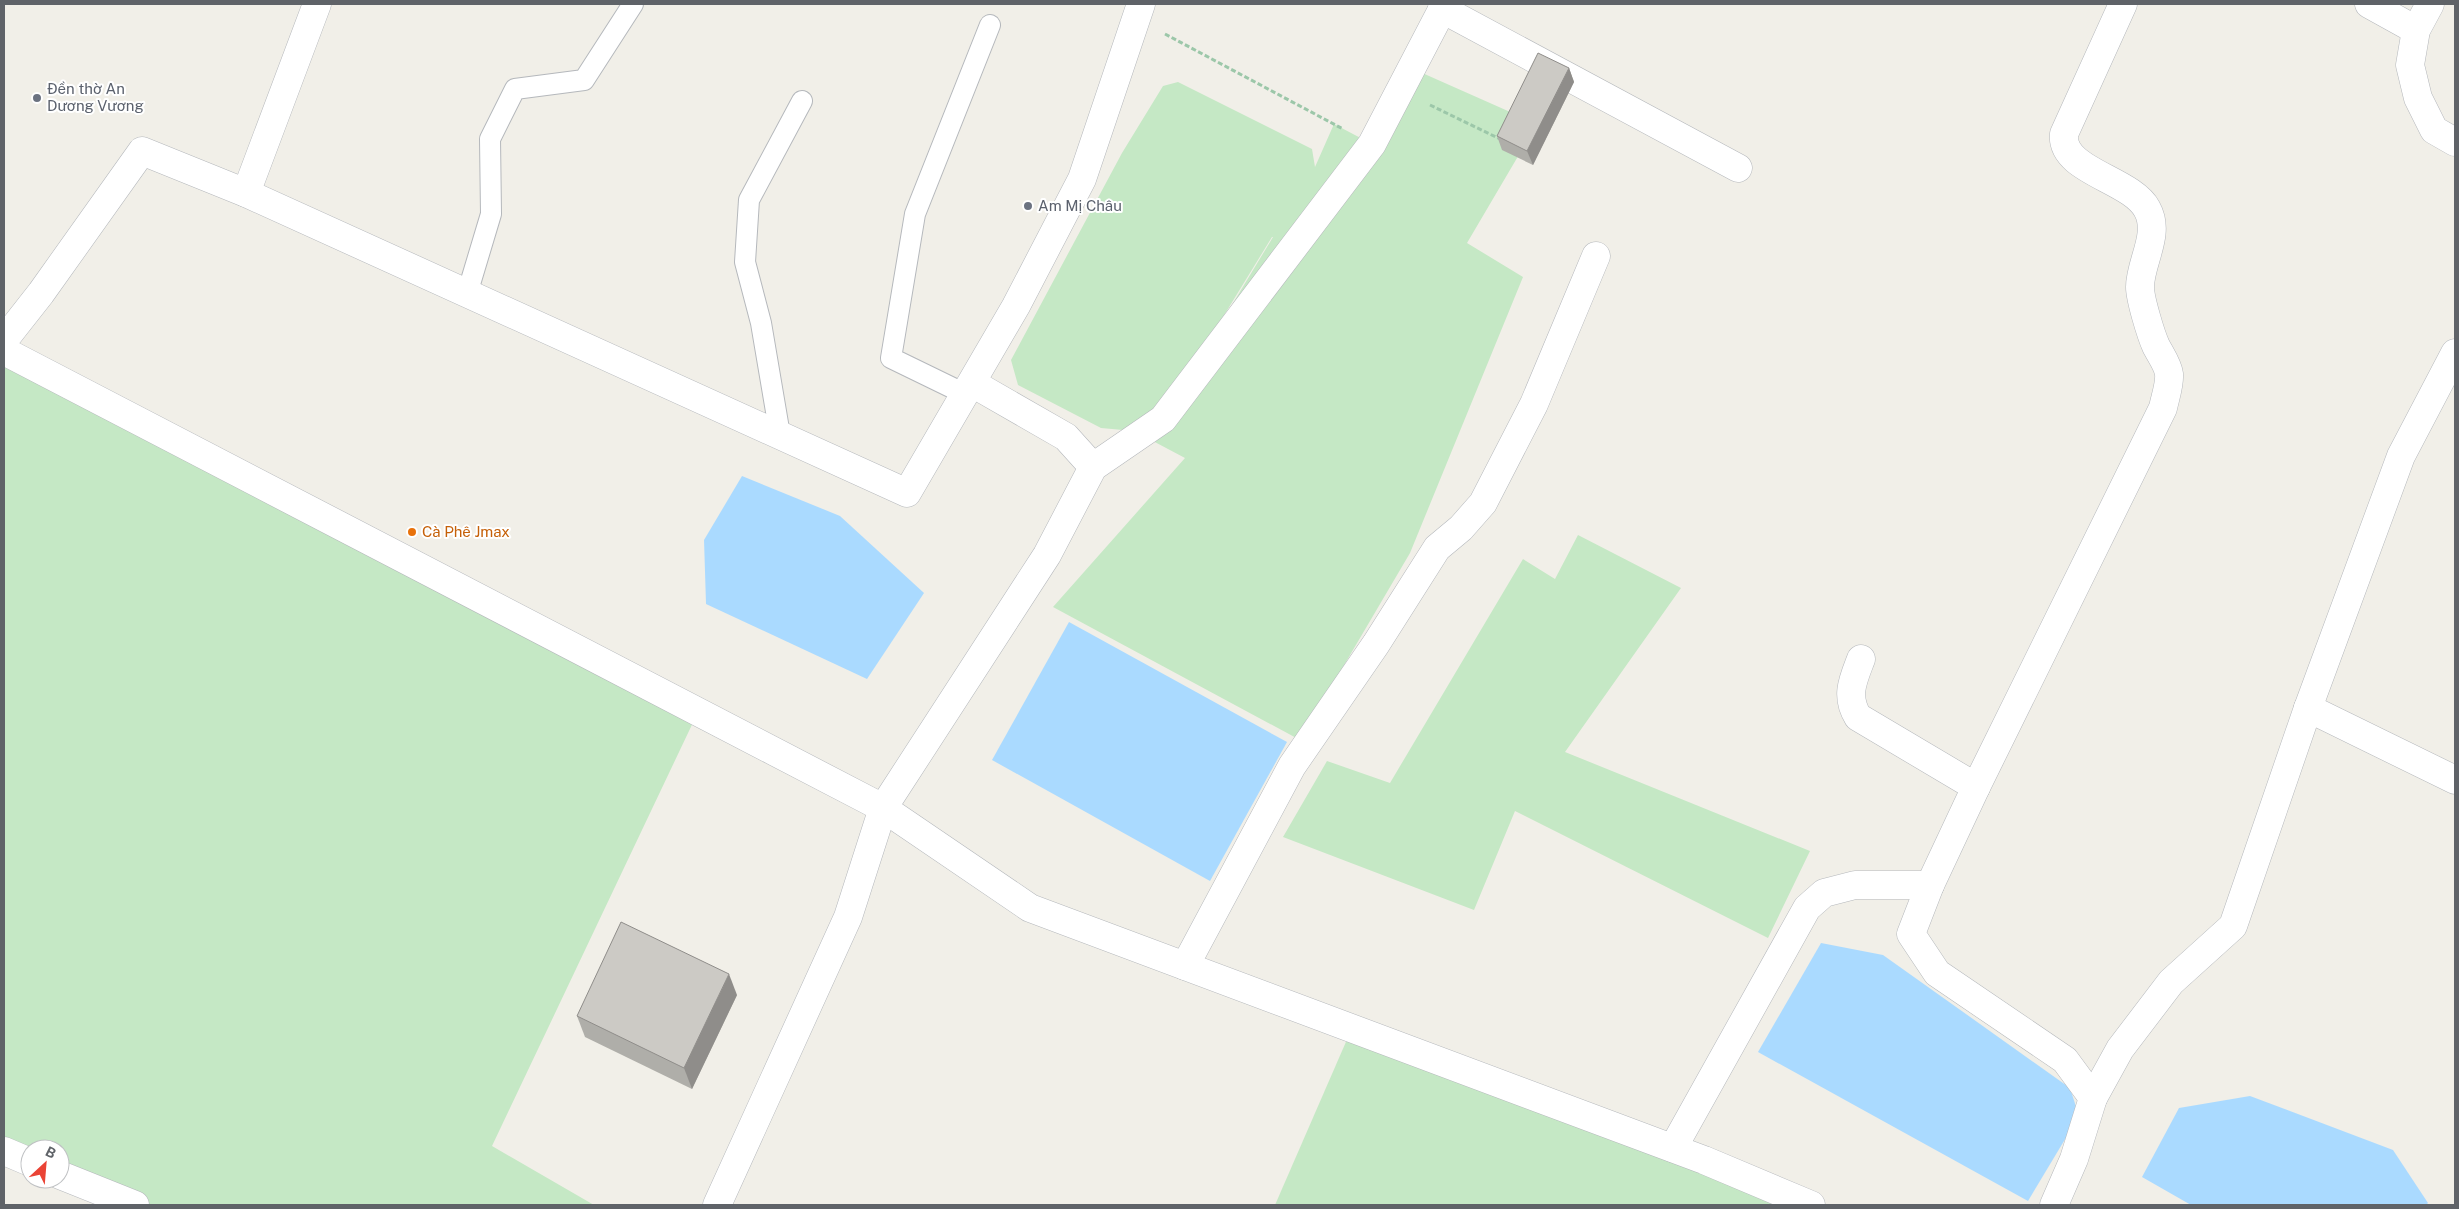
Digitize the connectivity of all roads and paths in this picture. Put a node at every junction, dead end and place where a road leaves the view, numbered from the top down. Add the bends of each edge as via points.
1 (317, 4) edge
2 (633, 4) edge
3 (2123, 4) edge
4 (2369, 4) edge
5 (2430, 4) edge
6 (1443, 6) edge
7 (1138, 11) edge
8 (990, 25) dead end
9 (2416, 30) junction
10 (1401, 90) junction
11 (802, 101) dead end
12 (1504, 132) edge
13 (2455, 142) edge
14 (1372, 144) junction
15 (1738, 168) dead end
16 (246, 193) junction
17 (1596, 256) dead end
18 (467, 294) junction
19 (4, 340) edge
20 (4, 351) edge
21 (2455, 352) edge
22 (968, 388) junction
23 (780, 435) junction
24 (1093, 467) junction
25 (1861, 658) dead end
26 (2308, 708) junction
27 (2455, 780) edge
28 (1976, 787) junction
29 (883, 808) junction
30 (1930, 885) junction
31 (1185, 966) junction
32 (2093, 1098) junction
33 (1672, 1148) junction
34 (4, 1151) edge
35 (20, 1158) edge
36 (70, 1178) edge
37 (134, 1205) edge
38 (717, 1205) edge
39 (1811, 1205) edge
40 (2054, 1205) edge

1 - 16 street
2 - 18 lane via 584,80 515,89 490,140 491,214
3 - 28 street via 2068,125 2064,141 2072,157 2129,190 2148,210 2152,226 2140,288 2153,340 2169,374 2163,408
4 - 9 street
5 - 9 street
6 - 10 street
6 - 15 street
7 - 14 path
7 - 22 street via 1082,179 1016,306
8 - 22 lane via 915,214 891,358
9 - 13 street via 2410,65 2418,98 2434,130
10 - 12 path via 1500,140
10 - 14 street
11 - 23 lane via 749,200 745,253
14 - 24 street via 1163,419
16 - 18 street
16 - 19 street via 142,151
17 - 31 street via 1534,404 1483,502 1461,528 1437,548 1292,766
18 - 23 street
20 - 29 street
21 - 26 street via 2401,456
22 - 23 street via 907,493
22 - 24 street via 1066,437
24 - 29 street via 1047,555
25 - 28 street via 1850,697 1858,717
26 - 27 street
26 - 32 street via 2233,926 2170,982 2120,1050
28 - 30 street
29 - 31 street via 1030,908
29 - 38 street via 848,917
30 - 32 street via 1911,934 1937,974 2065,1060
30 - 33 street via 1854,885 1824,893 1807,908
31 - 33 street
32 - 40 street via 2074,1158
33 - 39 street
34 - 35 street
36 - 37 street

